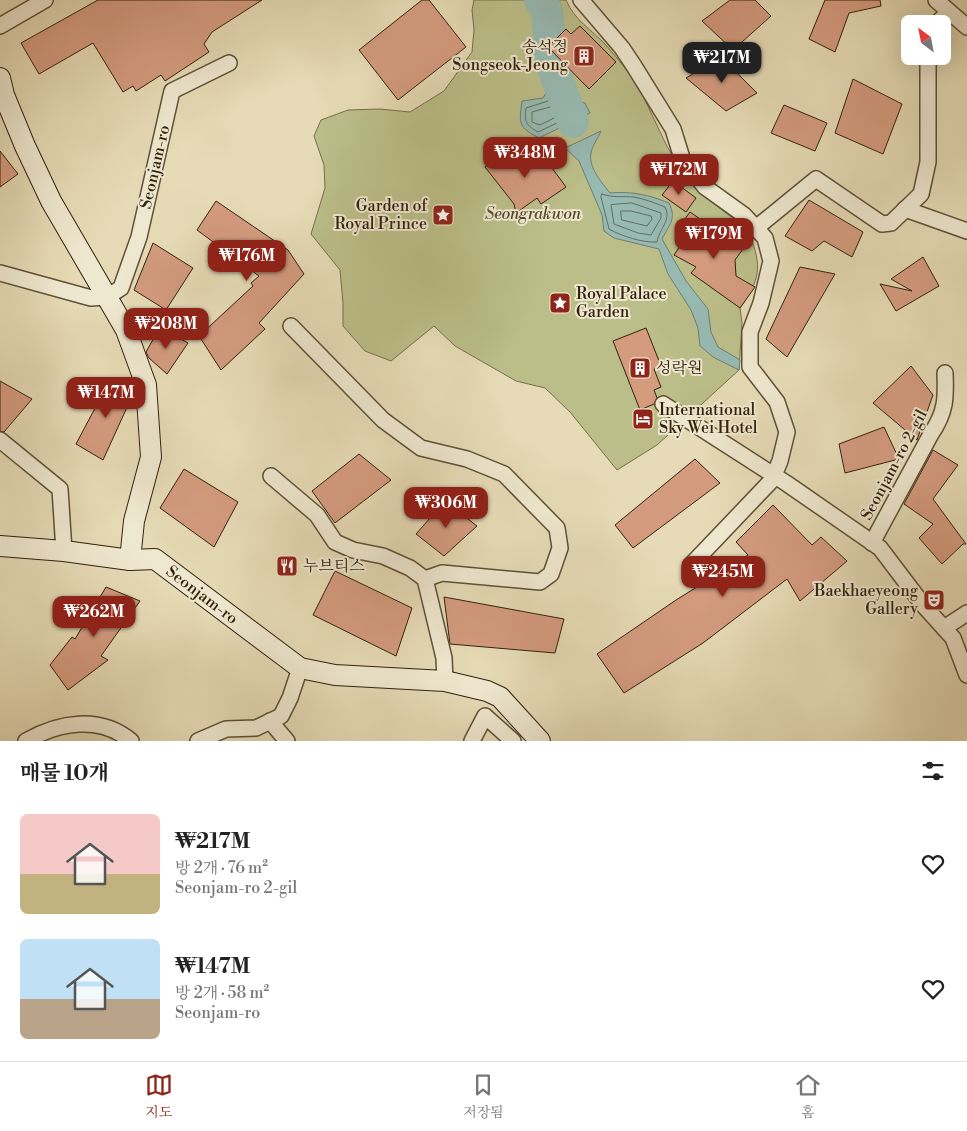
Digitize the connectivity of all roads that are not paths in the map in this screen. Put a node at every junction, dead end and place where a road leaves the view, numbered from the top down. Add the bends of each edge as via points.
1 (45, 0) edge
2 (581, 0) edge
3 (936, 0) edge
4 (949, 12) junction
5 (946, 15) edge
6 (0, 26) edge
7 (967, 28) edge
8 (230, 63) dead end
9 (928, 65) edge
10 (0, 78) edge
11 (905, 209) junction
12 (756, 228) junction
13 (967, 231) edge
14 (0, 273) edge
15 (107, 297) junction
16 (291, 326) dead end
17 (945, 373) dead end
18 (663, 404) dead end
19 (0, 440) edge
20 (271, 476) dead end
21 (774, 476) junction
22 (872, 543) junction
23 (0, 546) edge
24 (64, 551) junction
25 (130, 560) junction
26 (690, 565) dead end
27 (425, 579) junction
28 (967, 613) edge
29 (944, 628) junction
30 (300, 668) junction
31 (967, 675) edge
32 (445, 681) junction
33 (270, 721) junction
34 (26, 741) edge
35 (131, 741) edge
36 (198, 741) edge
37 (287, 741) edge
38 (472, 741) edge
39 (513, 741) edge
40 (540, 741) edge

1 - 6 street
2 - 12 street via 634,66 673,129 682,158 705,187 744,215
3 - 4 street
4 - 5 street
4 - 7 street
8 - 15 street, Seonjam-ro via 172,91 139,237 121,288
9 - 11 street via 928,162 921,194
10 - 15 street via 4,95 51,202
11 - 12 street via 891,223 882,224 816,179
11 - 13 street
12 - 21 street via 765,238 771,260 750,332 750,367 777,402 786,432
14 - 15 street via 91,298
15 - 25 street via 126,330 146,385 151,457 134,521
16 - 27 street via 383,420 421,448 467,459 504,474 557,528 560,548 551,574 540,582 442,572
17 - 22 street, Seonjam-ro 2-gil via 946,402 939,422
18 - 21 street, Seonjam-ro 2-gil
19 - 24 street via 60,489
20 - 27 street via 317,515 336,542 353,550 383,556
21 - 22 street, Seonjam-ro 2-gil
21 - 26 street
22 - 29 street, Seonjam-ro 2-gil via 880,548
23 - 24 street, Seonjam-ro
24 - 25 street, Seonjam-ro
25 - 30 street, Seonjam-ro via 155,559
27 - 32 street via 444,658
28 - 29 street
29 - 31 street, Seonjam-ro 2-gil via 953,638
30 - 32 street, Seonjam-ro via 335,675
30 - 33 street via 281,716
32 - 40 street, Seonjam-ro via 488,690 500,697
33 - 36 street via 256,728 226,729
33 - 37 street
34 - 35 street via 66,725 94,723
38 - 39 street via 486,716

